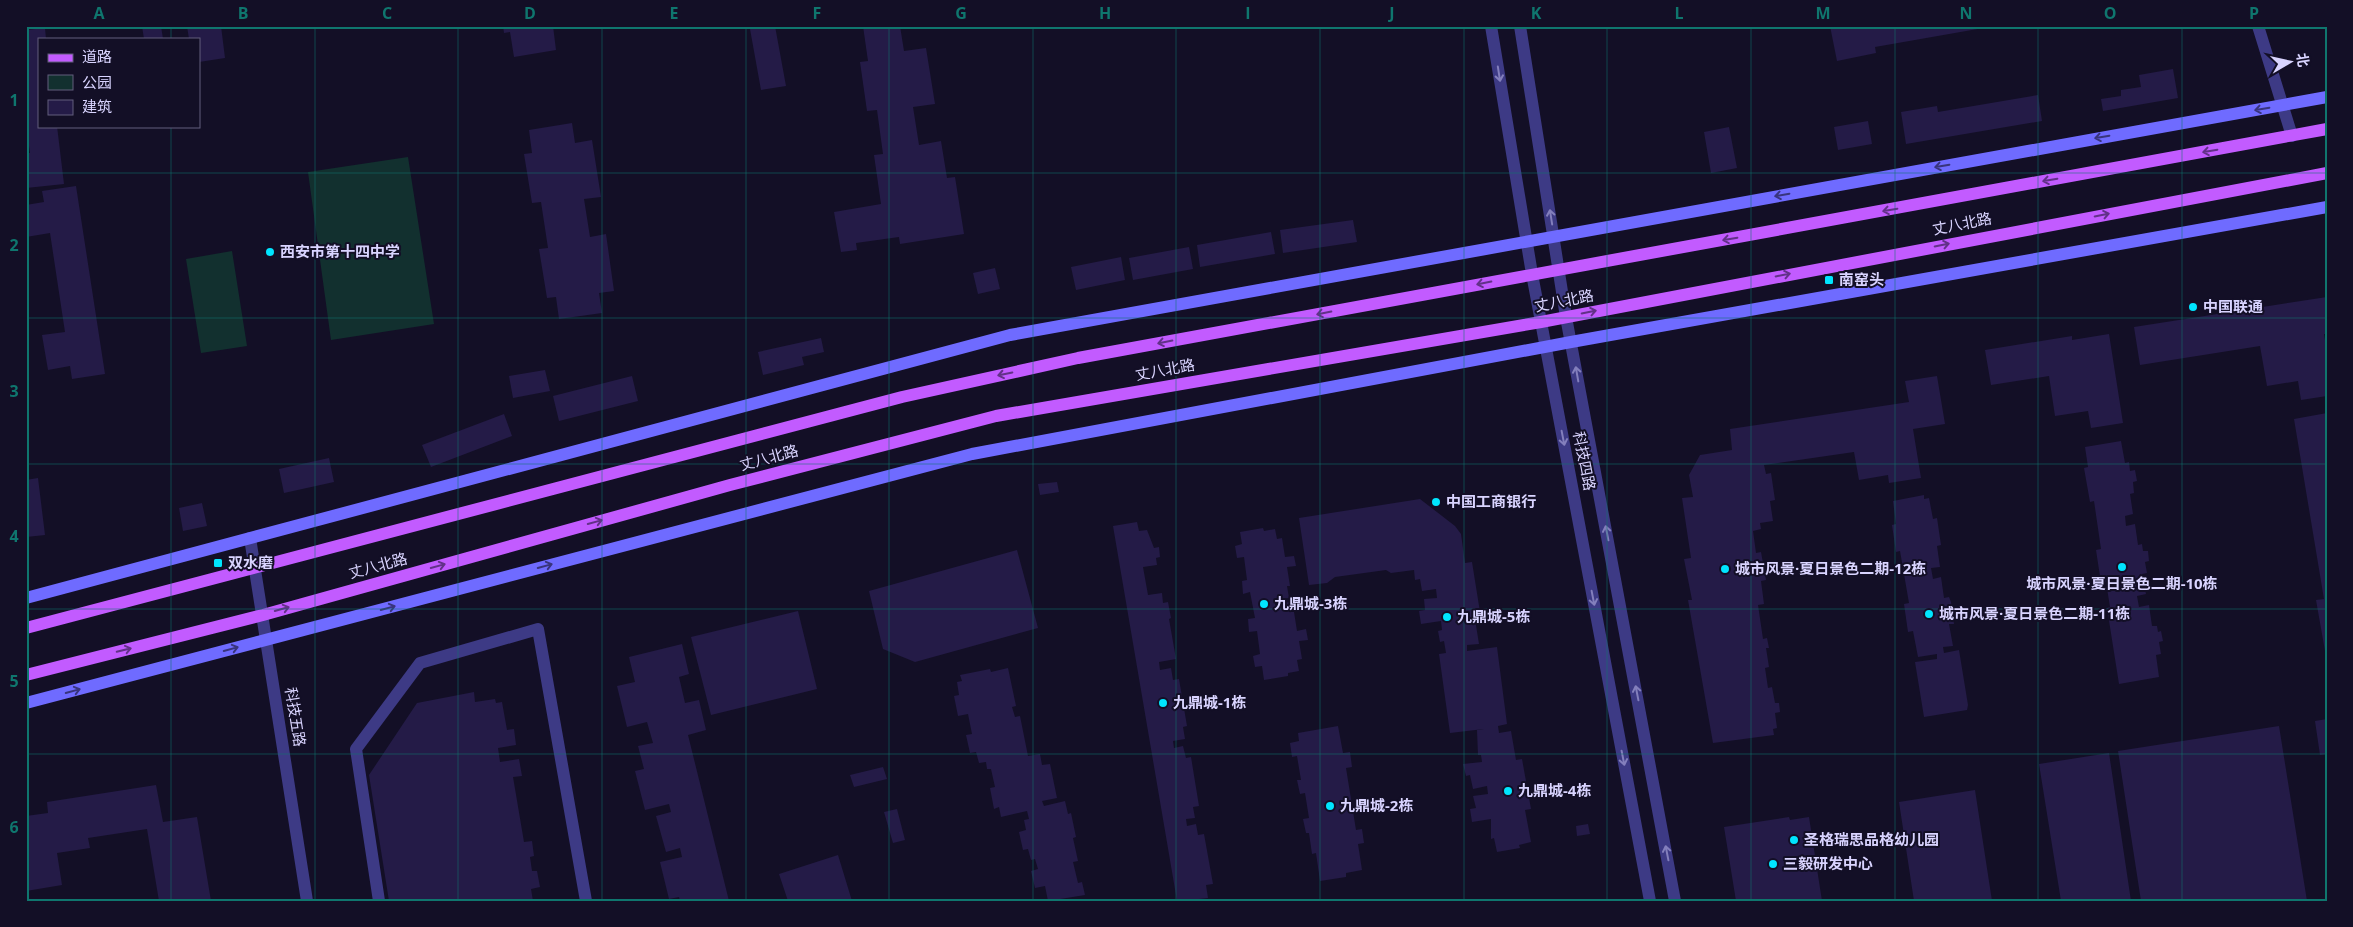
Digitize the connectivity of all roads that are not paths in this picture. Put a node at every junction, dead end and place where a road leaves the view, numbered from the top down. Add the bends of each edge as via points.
1 (1491, 26) edge
2 (1520, 26) edge
3 (2258, 26) edge
4 (2327, 97) edge
5 (2282, 105) junction
6 (2327, 129) edge
7 (2292, 136) junction
8 (2327, 173) edge
9 (2327, 207) edge
10 (1554, 236) junction
11 (1527, 240) junction
12 (1559, 269) junction
13 (1532, 274) junction
14 (1566, 317) junction
15 (1541, 322) junction
16 (1571, 342) junction
17 (1546, 346) junction
18 (250, 538) junction
19 (254, 569) junction
20 (26, 598) edge
21 (262, 615) junction
22 (26, 628) edge
23 (266, 640) junction
24 (26, 675) edge
25 (26, 703) edge
26 (307, 901) edge
27 (379, 901) edge
28 (586, 901) edge
29 (1650, 901) edge
30 (1675, 901) edge

1 -> 11 street, 科技四路
10 -> 2 street, 科技四路
3 - 5 street
4 - 5 main road
5 - 7 street
5 -> 10 main road
6 - 7 main road, 丈八北路
7 -> 12 main road, 丈八北路
14 -> 8 main road, 丈八北路
9 - 16 main road
10 - 11 main road
10 - 12 street, 科技四路
11 - 13 street, 科技四路
11 - 18 main road via 1010,335
12 - 13 main road, 丈八北路
12 - 14 street, 科技四路
13 - 15 street, 科技四路
13 -> 19 main road, 丈八北路 via 1078,358 902,397
14 - 15 main road, 丈八北路
14 - 16 street, 科技四路
15 - 17 street, 科技四路
21 -> 15 main road, 丈八北路 via 730,485 996,416
16 - 17 main road
30 -> 16 street, 科技四路
23 -> 17 main road via 972,454
17 -> 29 street, 科技四路
18 - 19 street, 科技五路
18 - 20 main road
19 - 21 street, 科技五路
19 - 22 main road, 丈八北路
21 - 23 street, 科技五路
24 -> 21 main road, 丈八北路
25 -> 23 main road
23 - 26 street, 科技五路
27 - 28 street via 356,749 420,663 538,629

